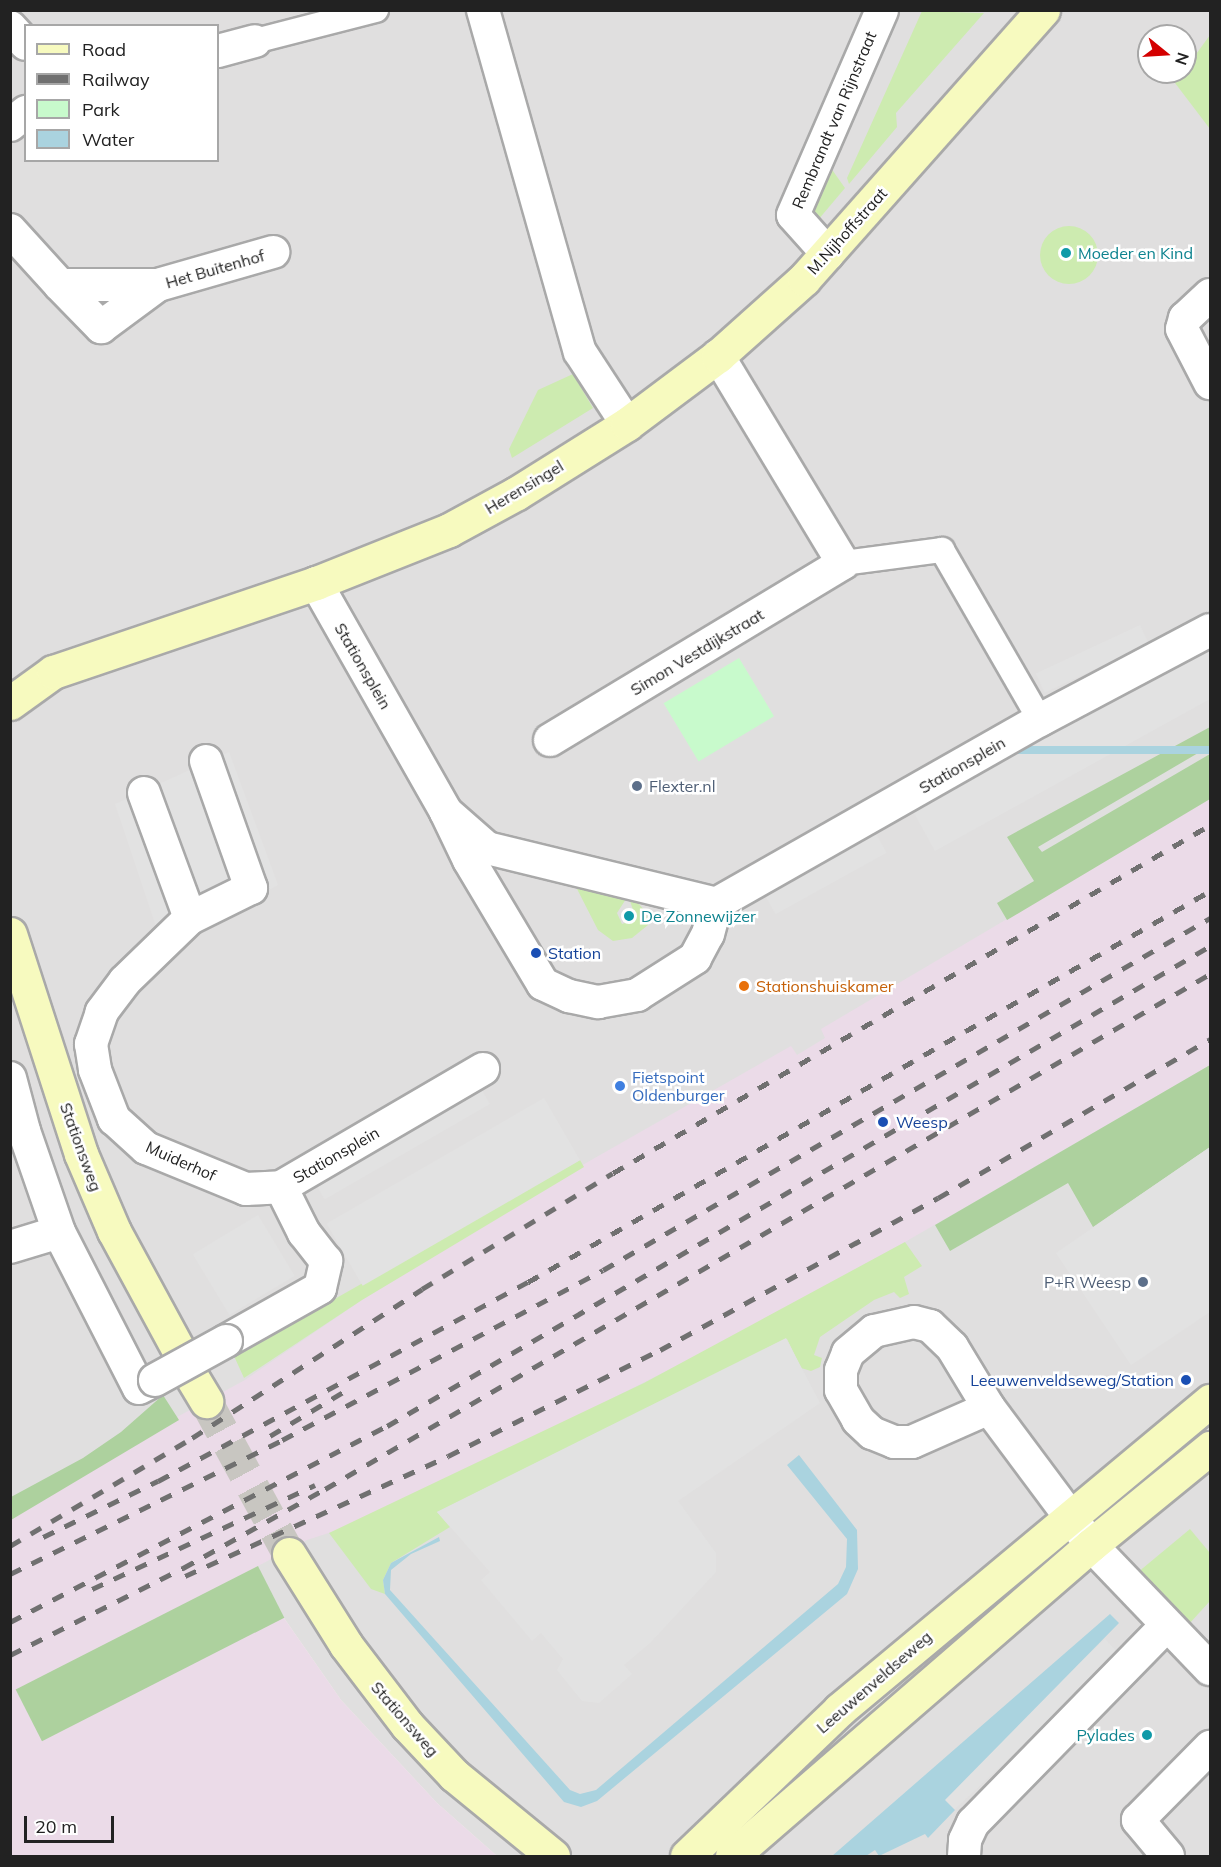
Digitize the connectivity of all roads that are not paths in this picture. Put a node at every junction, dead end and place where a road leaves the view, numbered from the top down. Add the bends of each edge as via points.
1 (376, 10) edge
2 (483, 10) edge
3 (882, 10) edge
4 (1032, 14) edge
5 (10, 27) edge
6 (255, 41) joint
7 (24, 42) edge
8 (219, 51) edge
9 (24, 114) edge
10 (10, 125) edge
11 (10, 230) edge
12 (273, 252) dead end
13 (828, 254) junction
14 (60, 285) junction
15 (158, 285) junction
16 (1210, 295) edge
17 (718, 356) junction
18 (1210, 383) edge
19 (627, 424) junction
20 (843, 563) junction
21 (316, 583) junction
22 (1210, 630) edge
23 (10, 704) edge
24 (1040, 720) junction
25 (550, 740) dead end
26 (206, 761) dead end
27 (144, 793) dead end
28 (446, 812) junction
29 (716, 904) junction
30 (190, 918) junction
31 (10, 934) edge
32 (483, 1069) dead end
33 (10, 1078) edge
34 (281, 1187) junction
35 (59, 1232) junction
36 (10, 1247) edge
37 (178, 1349) dead end
38 (1210, 1401) edge
39 (989, 1408) junction
40 (1210, 1448) edge
41 (1070, 1517) junction
42 (1091, 1545) junction
43 (289, 1554) tunnel mouth
44 (1167, 1624) junction
45 (1210, 1669) edge
46 (1210, 1747) edge
47 (553, 1857) edge
48 (687, 1857) edge
49 (732, 1857) edge
50 (964, 1857) edge
51 (1168, 1857) edge

1 - 6 street
2 - 19 street via 580,352
3 - 13 street, Rembrandt van Rijnstraat via 793,215
4 - 13 main road, M.Nijhoffstraat
5 - 7 street
6 - 8 street
9 - 10 street
11 - 14 street, Het Buitenhof
12 - 15 street, Het Buitenhof
13 - 17 main road, M.Nijhoffstraat
14 - 15 street, Het Buitenhof
14 - 15 street, Het Buitenhof via 101,327
16 - 18 street via 1185,318 1182,329
17 - 19 main road, M.Nijhoffstraat
17 - 20 street
19 - 21 main road, Herensingel via 449,530
20 - 24 street, Simon Vestdijkstraat via 942,550
20 - 25 street, Simon Vestdijkstraat
21 - 23 main road, Herensingel via 53,672
21 - 28 street, Stationsplein
22 - 24 street, Stationsplein
24 - 29 street, Stationsplein
26 - 30 street, Muiderhof via 251,888
27 - 30 street
28 - 29 street, Stationsplein via 487,848
28 - 29 street, Stationsplein via 538,980 570,996 598,1002 637,995 695,958 708,934
30 - 34 street, Muiderhof via 125,981 102,1011 91,1044 95,1070 114,1119 146,1148 246,1189
31 - 37 main road, Stationsweg via 81,1154 114,1231
32 - 34 street, Stationsplein
33 - 35 street
34 - 35 street, Stationsplein, bridge via 304,1233 326,1261 320,1288 147,1384
35 - 36 street
38 - 41 main road, Leeuwenveldseweg
39 - 39 street via 921,1439 894,1442 872,1433 858,1419 841,1390 841,1370 848,1353 874,1331 914,1322 930,1326 952,1347
39 - 41 street
40 - 42 main road
41 - 42 street
41 - 48 main road, Leeuwenveldseweg via 839,1710
42 - 44 street
42 - 49 main road
43 - 47 main road, Stationsweg via 346,1645 407,1725 454,1775
44 - 45 street
44 - 50 street via 973,1823 965,1840
46 - 51 street via 1138,1820

